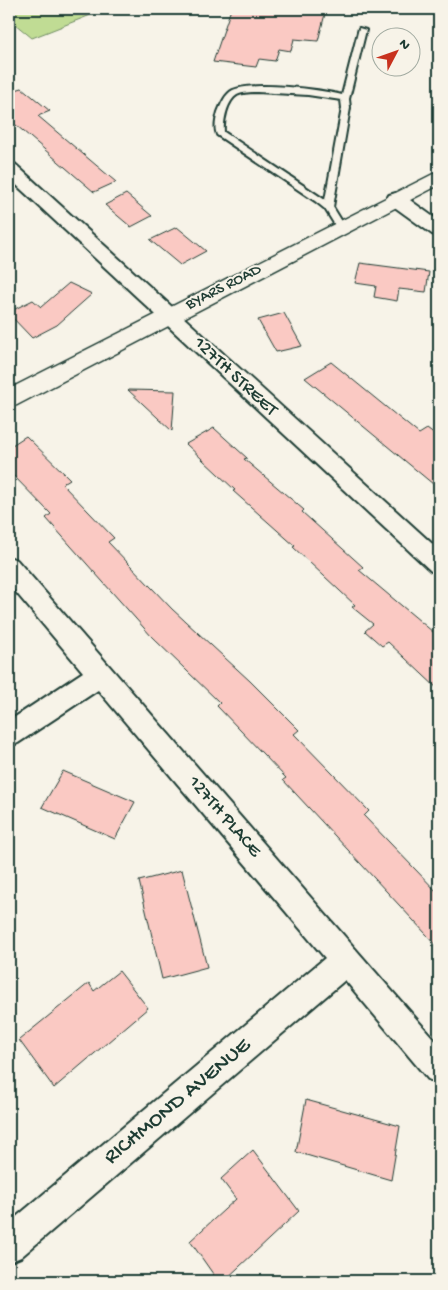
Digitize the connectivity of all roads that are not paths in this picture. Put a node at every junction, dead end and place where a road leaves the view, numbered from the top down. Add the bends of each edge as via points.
1 (362, 30) dead end
2 (345, 99) junction
3 (10, 170) edge
4 (439, 177) edge
5 (396, 199) junction
6 (328, 207) junction
7 (341, 228) junction
8 (439, 230) edge
9 (169, 316) junction
10 (9, 399) edge
11 (439, 564) edge
12 (9, 567) edge
13 (101, 674) junction
14 (9, 735) edge
15 (347, 959) junction
16 (439, 1068) edge
17 (9, 1245) edge

1 - 2 lane
2 - 6 lane
2 - 6 lane via 332,95 242,90 229,97 219,128 220,133
3 - 9 street, 127TH STREET
4 - 5 street, BYARS ROAD
5 - 7 street, BYARS ROAD
5 - 8 street
6 - 7 lane
7 - 9 street, BYARS ROAD
9 - 10 street, BYARS ROAD
9 - 11 street, 127TH STREET
12 - 13 street, 127TH PLACE
13 - 14 street
13 - 15 street, 127TH PLACE
15 - 16 street, 127TH PLACE
15 - 17 street, RICHMOND AVENUE

